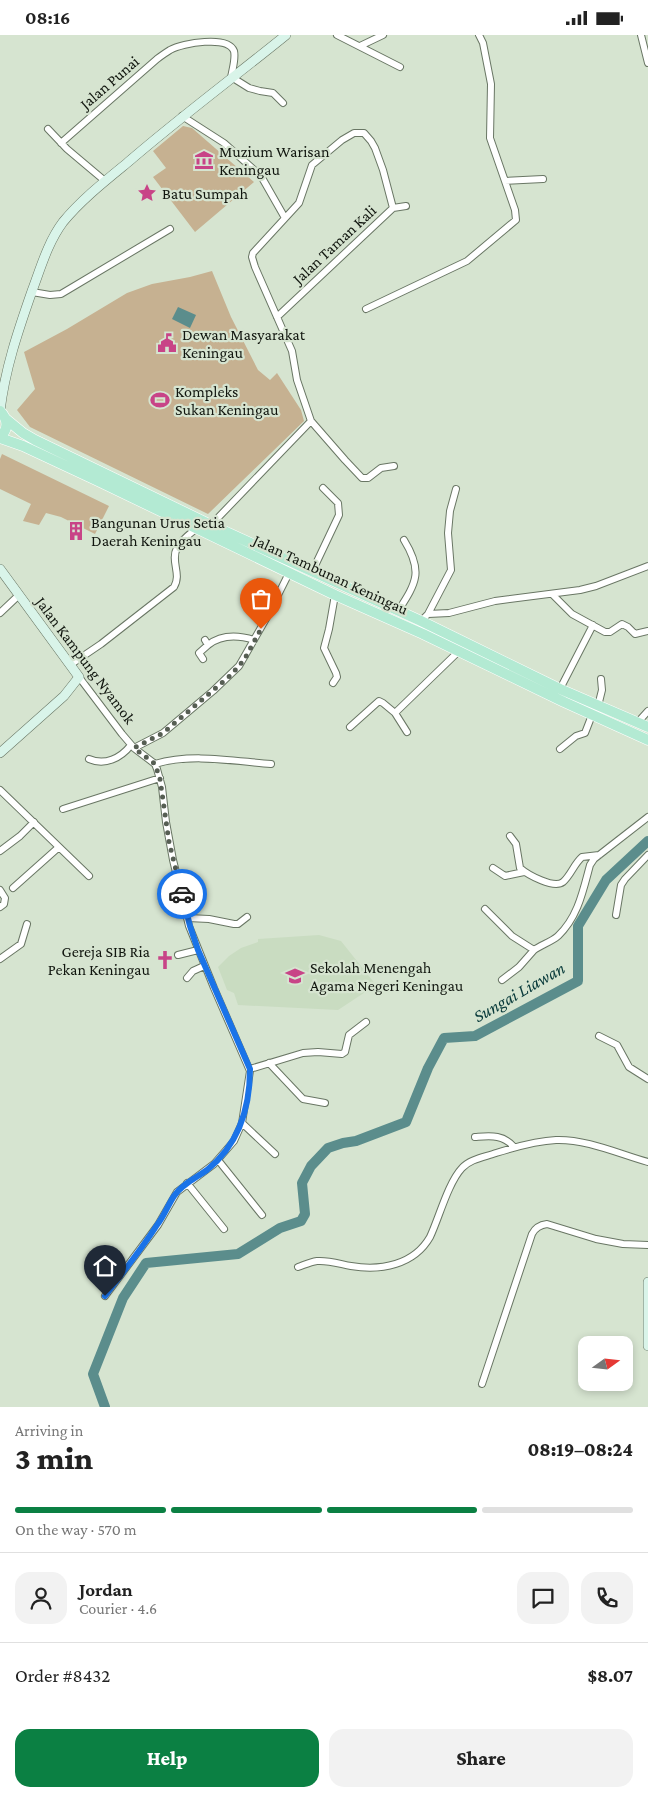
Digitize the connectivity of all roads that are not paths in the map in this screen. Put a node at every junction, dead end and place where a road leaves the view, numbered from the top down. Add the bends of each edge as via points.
1 (286, 35) edge
2 (337, 35) edge
3 (383, 35) edge
4 (479, 35) edge
5 (641, 35) edge
6 (360, 47) junction
7 (648, 63) edge
8 (400, 67) dead end
9 (232, 79) junction
10 (283, 103) dead end
11 (182, 116) junction
12 (48, 129) dead end
13 (61, 143) junction
14 (543, 179) dead end
15 (106, 181) junction
16 (505, 181) junction
17 (406, 205) dead end
18 (393, 208) junction
19 (285, 218) junction
20 (170, 229) dead end
21 (32, 292) junction
22 (366, 309) dead end
23 (277, 317) junction
24 (6, 374) junction
25 (0, 386) edge
26 (2, 414) edge
27 (311, 421) junction
28 (0, 438) edge
29 (394, 466) dead end
30 (323, 488) dead end
31 (456, 489) dead end
32 (210, 525) junction
33 (197, 527) junction
34 (404, 540) dead end
35 (648, 566) edge
36 (0, 569) edge
37 (312, 571) junction
38 (289, 573) junction
39 (552, 594) junction
40 (19, 595) junction
41 (335, 595) junction
42 (398, 611) junction
43 (0, 613) edge
44 (424, 617) junction
45 (593, 625) junction
46 (648, 631) edge
47 (254, 640) junction
48 (459, 651) junction
49 (203, 659) dead end
50 (70, 665) junction
51 (79, 677) junction
52 (601, 679) dead end
53 (333, 683) dead end
54 (560, 689) junction
55 (598, 709) junction
56 (648, 711) edge
57 (395, 713) junction
58 (638, 722) junction
59 (350, 727) dead end
60 (648, 727) edge
61 (407, 733) dead end
62 (644, 738) edge
63 (132, 746) junction
64 (560, 749) dead end
65 (0, 753) edge
66 (89, 759) dead end
67 (155, 764) junction
68 (271, 764) dead end
69 (160, 779) junction
70 (0, 790) edge
71 (63, 809) dead end
72 (648, 817) edge
73 (34, 823) junction
74 (510, 836) dead end
75 (59, 847) junction
76 (0, 851) edge
77 (599, 855) junction
78 (648, 855) edge
79 (493, 868) dead end
80 (524, 872) junction
81 (89, 876) dead end
82 (13, 888) dead end
83 (0, 890) edge
84 (0, 907) edge
85 (485, 909) dead end
86 (616, 915) dead end
87 (247, 917) dead end
88 (188, 918) junction
89 (27, 924) dead end
90 (198, 950) junction
91 (534, 950) junction
92 (178, 955) dead end
93 (0, 959) edge
94 (204, 966) junction
95 (187, 978) dead end
96 (502, 979) dead end
97 (366, 1022) dead end
98 (599, 1036) dead end
99 (269, 1063) junction
100 (250, 1069) junction
101 (648, 1079) edge
102 (325, 1103) dead end
103 (242, 1123) junction
104 (475, 1137) dead end
105 (514, 1147) junction
106 (275, 1153) dead end
107 (218, 1160) junction
108 (648, 1162) edge
109 (187, 1183) junction
110 (262, 1215) dead end
111 (224, 1229) dead end
112 (648, 1245) edge
113 (298, 1267) dead end
114 (648, 1282) edge
115 (105, 1296) dead end
116 (648, 1346) edge
117 (482, 1384) dead end

1 - 9 street
2 - 6 street
3 - 6 street
4 - 16 street via 491,84 490,138
5 - 7 street
6 - 8 street
9 - 10 street via 250,88 273,93
9 - 11 street
9 - 13 street, Jalan Punai via 234,50 230,45 212,40 186,44 157,59
11 - 15 street
11 - 19 street via 224,143 261,176
12 - 13 street
13 - 15 street
14 - 16 street
15 - 21 street via 62,223 43,260
16 - 22 street via 515,210 514,222 467,261
17 - 18 street
18 - 19 street, Jalan Taman Kali via 375,148 367,136 359,132 342,140 312,165 299,203
18 - 23 street, Jalan Taman Kali
19 - 23 street via 252,255
20 - 21 street via 56,295
21 - 24 street
23 - 27 street via 292,351 297,380
24 - 25 street
24 - 26 street
26 - 28 main road via 6,430
26 - 32 main road, Jalan Tambunan Keningau via 35,440
27 - 29 street via 362,478 368,478 381,468
27 - 32 street
28 - 33 main road, Jalan Tambunan Keningau
30 - 37 street via 338,503 339,515
31 - 44 street via 448,533 451,570
32 - 37 main road, Jalan Tambunan Keningau
33 - 38 main road, Jalan Tambunan Keningau
33 - 50 street via 177,547 178,578 174,587
34 - 42 street via 414,559 415,580
35 - 39 street via 590,588
36 - 40 street, Jalan Kampung Nyamok
37 - 42 main road, Jalan Tambunan Keningau
38 - 41 main road, Jalan Tambunan Keningau
38 - 47 street
39 - 44 street via 495,601
39 - 45 street via 568,610
40 - 43 street
40 - 50 street, Jalan Kampung Nyamok
41 - 48 main road, Jalan Tambunan Keningau
41 - 53 street via 324,649 336,673
42 - 44 main road, Jalan Tambunan Keningau
44 - 54 main road, Jalan Tambunan Keningau
45 - 46 street via 608,632 622,624 635,635
45 - 54 street
47 - 49 street via 228,636 206,642 199,653
47 - 63 street via 244,660 231,675 163,733
48 - 55 main road, Jalan Tambunan Keningau
48 - 57 street
50 - 51 street, Jalan Kampung Nyamok
51 - 63 street, Jalan Kampung Nyamok
51 - 65 street via 64,696
52 - 55 street
54 - 55 main road, Jalan Tambunan Keningau
55 - 58 main road, Jalan Tambunan Keningau
55 - 62 main road via 635,728
55 - 64 street via 584,733
56 - 58 street
57 - 59 street via 379,701
57 - 61 street
58 - 60 main road, Jalan Tambunan Keningau
63 - 66 street via 104,762
63 - 67 street, Jalan Kampung Nyamok
67 - 68 street via 193,758
67 - 69 street
69 - 71 street
69 - 88 street via 169,842
70 - 73 street
72 - 77 street
73 - 75 street
73 - 76 street
74 - 80 street via 516,843 520,868
75 - 81 street
75 - 82 street
77 - 80 street via 582,857 560,884 552,884
77 - 91 street via 590,865 573,917 558,936
78 - 86 street via 621,885
79 - 80 street via 505,876
83 - 84 street via 5,898
85 - 91 street via 512,937
87 - 88 street via 234,924
88 - 90 street
89 - 93 street via 21,944
90 - 92 street
90 - 94 street
91 - 96 street via 519,967
94 - 95 street
94 - 100 street
97 - 99 street via 350,1035 342,1054 312,1052
98 - 101 street via 617,1045 629,1067
99 - 100 street
99 - 102 street via 303,1099
100 - 103 street
103 - 106 street
103 - 107 street via 234,1141
104 - 105 street via 499,1136
105 - 108 street via 555,1140 574,1142
105 - 113 street via 472,1161 460,1169 430,1237 415,1255 376,1268 319,1261
107 - 109 street
107 - 110 street
109 - 111 street
109 - 115 street via 174,1196 158,1225
112 - 117 street via 596,1239 547,1224 536,1228
114 - 116 street

